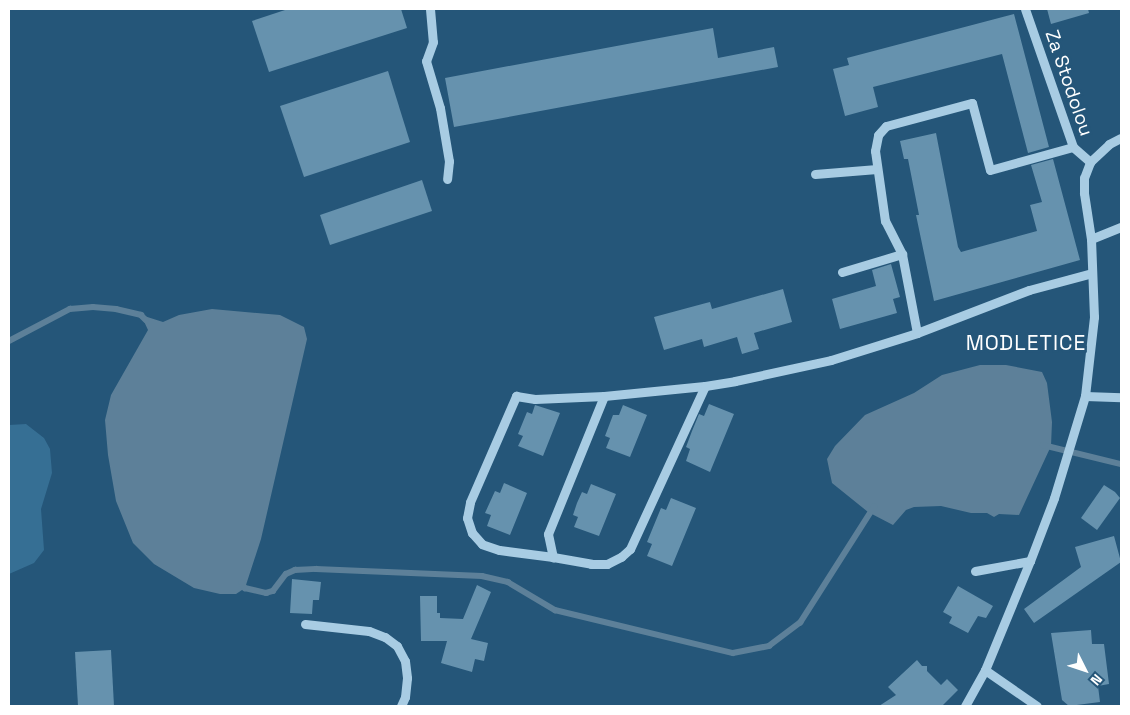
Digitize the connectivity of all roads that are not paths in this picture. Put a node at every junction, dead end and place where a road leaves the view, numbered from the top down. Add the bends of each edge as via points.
1 (430, 9) edge
2 (1026, 9) edge
3 (1121, 138) edge
4 (1073, 147) junction
5 (1090, 162) junction
6 (877, 169) junction
7 (815, 174) dead end
8 (447, 179) dead end
9 (1121, 227) edge
10 (1091, 239) junction
11 (902, 254) junction
12 (842, 272) dead end
13 (1092, 273) junction
14 (917, 333) junction
15 (706, 386) junction
16 (604, 396) junction
17 (1085, 396) junction
18 (1121, 397) edge
19 (553, 557) junction
20 (1030, 561) junction
21 (975, 571) dead end
22 (306, 624) dead end
23 (985, 670) junction
24 (401, 706) edge
25 (965, 706) edge
26 (1037, 706) edge

1 - 8 street via 434,42 426,61 440,108 449,161
2 - 4 street, Za Stodolou
3 - 5 street via 1108,144
4 - 5 street, Za Stodolou
4 - 6 street via 990,170 972,104 886,126 878,135 874,152
5 - 10 street via 1084,178 1084,193
6 - 7 street
6 - 11 street via 885,221
9 - 10 street
10 - 13 street
11 - 12 street
11 - 14 street
13 - 14 street via 1029,290
13 - 17 street via 1094,317
14 - 15 street via 831,360
15 - 16 street
15 - 19 street via 630,549 607,564
16 - 19 street via 548,534
16 - 19 street via 535,399 516,396 470,502 467,518 472,533 482,544 499,550
17 - 18 street
17 - 20 street
20 - 21 street
20 - 23 street
22 - 24 street via 369,631 397,646 405,661 407,678 406,697
23 - 25 street
23 - 26 street

